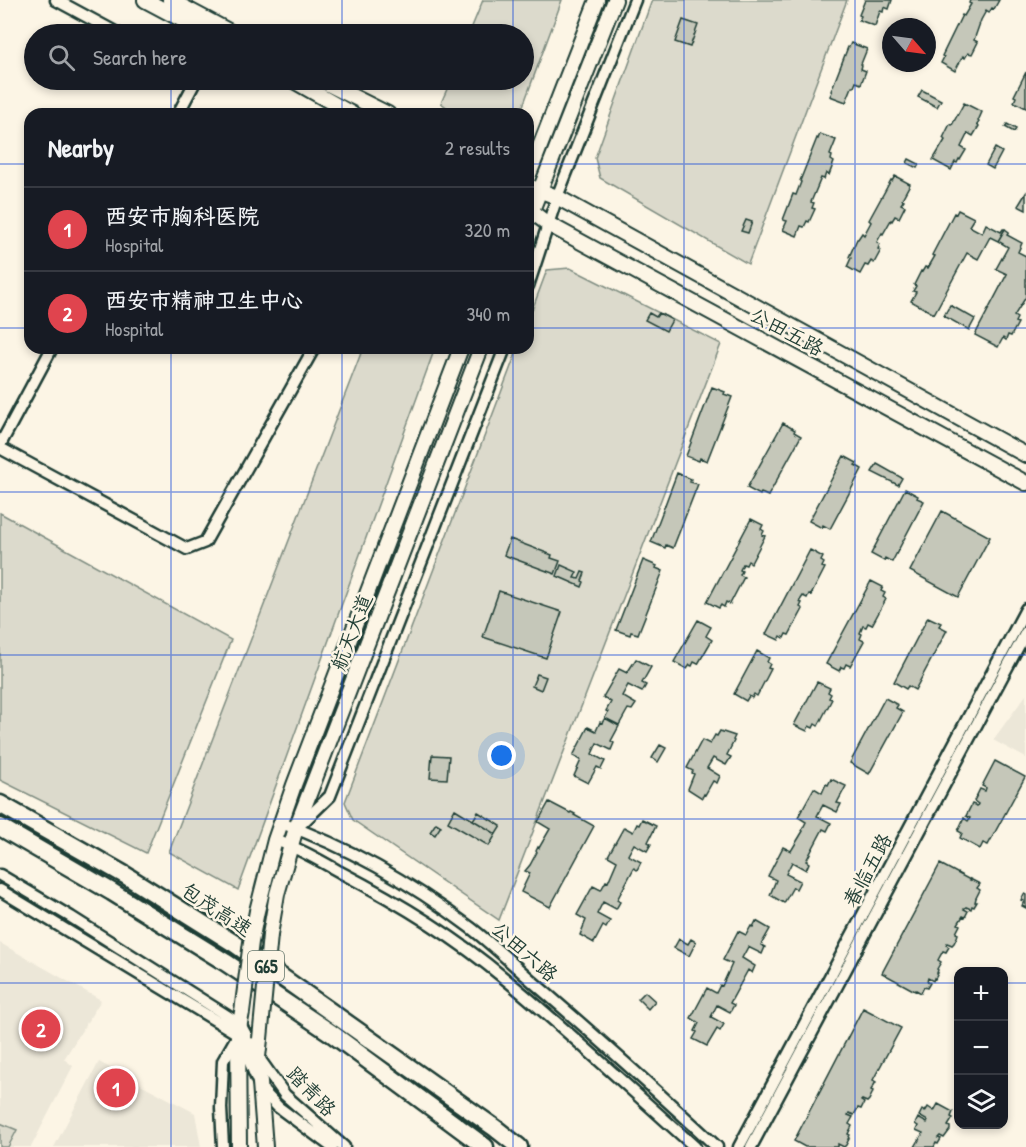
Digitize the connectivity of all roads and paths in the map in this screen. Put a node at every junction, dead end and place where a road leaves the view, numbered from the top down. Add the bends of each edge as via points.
1 (56, 0) edge
2 (145, 0) edge
3 (170, 0) edge
4 (597, 0) edge
5 (615, 0) edge
6 (635, 0) edge
7 (100, 24) edge
8 (190, 24) edge
9 (215, 24) edge
10 (191, 90) edge
11 (310, 90) edge
12 (340, 90) edge
13 (181, 108) edge
14 (341, 108) edge
15 (376, 108) edge
16 (534, 162) edge
17 (534, 186) edge
18 (534, 188) edge
19 (557, 197) junction
20 (534, 217) edge
21 (548, 224) junction
22 (534, 270) edge
23 (49, 354) edge
24 (311, 354) edge
25 (459, 354) edge
26 (479, 354) edge
27 (503, 354) edge
28 (0, 447) edge
29 (1026, 455) edge
30 (1026, 483) edge
31 (1026, 609) edge
32 (1026, 632) edge
33 (0, 804) edge
34 (281, 822) junction
35 (0, 827) edge
36 (297, 828) junction
37 (275, 840) junction
38 (291, 846) junction
39 (0, 875) edge
40 (0, 890) edge
41 (240, 1024) junction
42 (258, 1057) junction
43 (261, 1089) junction
44 (223, 1147) edge
45 (240, 1147) edge
46 (265, 1147) edge
47 (332, 1147) edge
48 (344, 1147) edge
49 (485, 1147) edge
50 (519, 1147) edge
51 (695, 1147) edge
52 (717, 1147) edge
53 (739, 1147) edge
54 (751, 1147) edge

1 - 7 street
2 - 8 main road
3 - 9 main road
4 - 16 main road
5 - 17 main road
6 - 19 street
10 - 13 street
11 - 14 main road
12 - 15 main road
18 - 19 main road, 公田五路
19 - 21 street
19 - 29 main road, 公田五路
20 - 21 main road, 公田五路
21 - 22 street
21 - 30 main road, 公田五路
23 - 28 street
24 - 28 street via 205,542 187,549
25 - 34 main road, 航天大道
26 - 36 main road, 航天大道
27 - 36 street via 330,796
31 - 53 street, 春临五路
32 - 54 street, 春临五路
33 - 50 highway, 包茂高速 / G65 via 235,944
34 - 36 street, 公田六路
34 - 37 main road, 航天大道
35 - 49 highway, 包茂高速 / G65 via 225,962 331,1033
36 - 38 main road, 航天大道
36 - 52 street, 公田六路 via 392,875 474,930
37 - 38 street, 公田六路
37 - 41 main road, 航天大道, bridge via 251,942
38 - 42 main road, 航天大道, bridge via 270,935
38 - 51 street, 公田六路 via 381,893 469,951
39 - 41 street
40 - 41 street
41 - 42 street, 踏青路
41 - 43 street
41 - 44 street via 222,1061
41 - 45 main road, 航天大道
42 - 43 main road, 航天大道
42 - 48 street, 踏青路 via 285,1095
43 - 46 main road, 航天大道
43 - 47 street, 踏青路 via 278,1107

